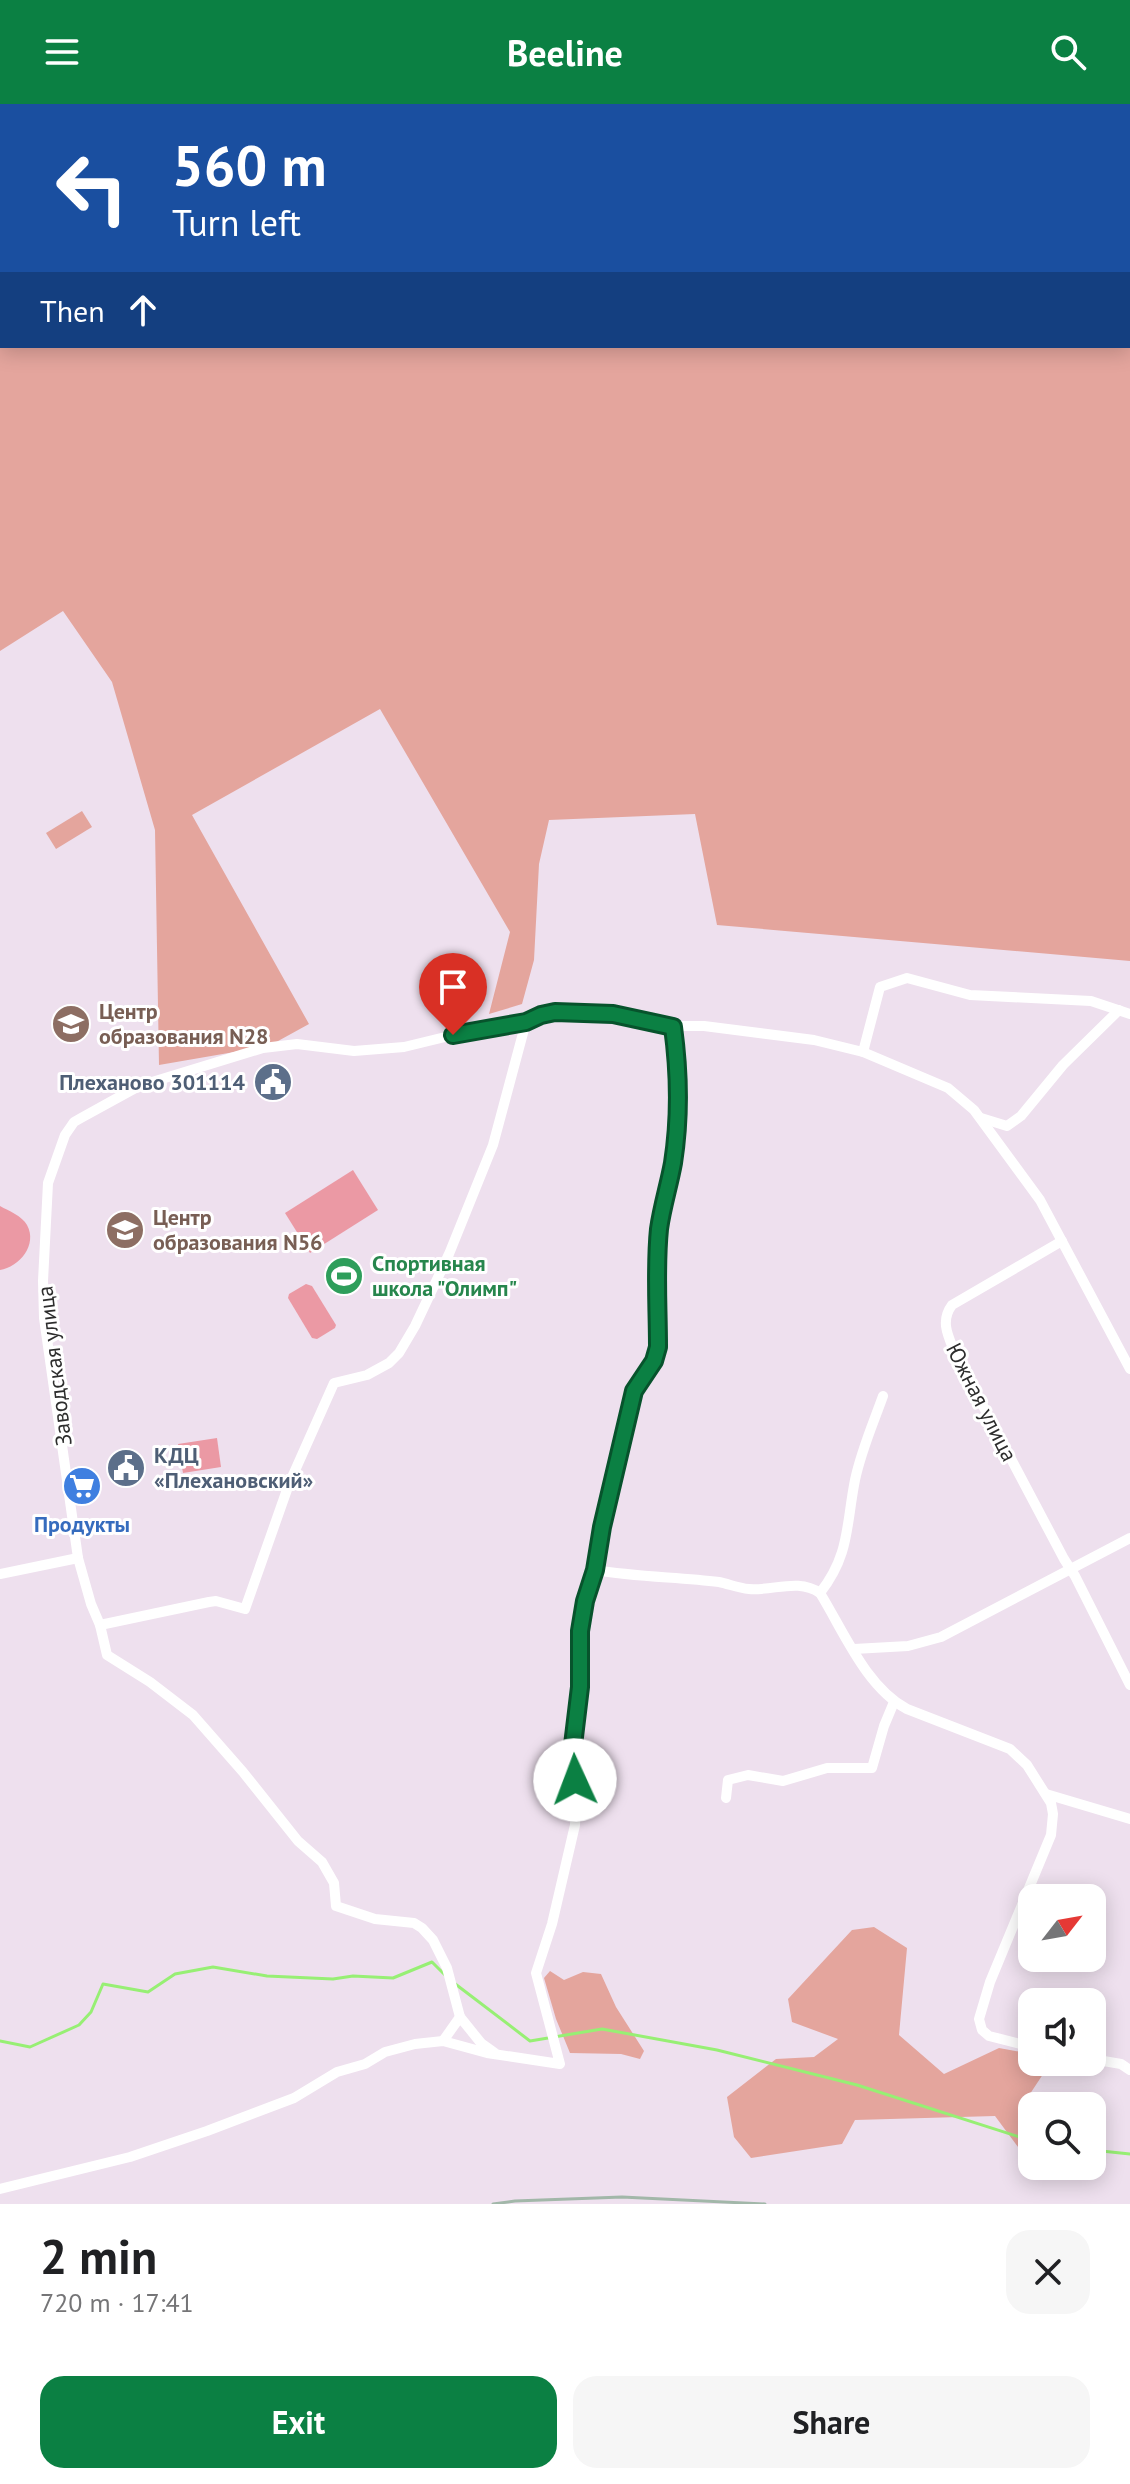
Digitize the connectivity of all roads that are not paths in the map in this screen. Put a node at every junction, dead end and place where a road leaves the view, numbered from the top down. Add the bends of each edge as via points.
1 (1119, 1010) junction
2 (1130, 1014) edge
3 (526, 1022) junction
4 (673, 1027) junction
5 (863, 1052) junction
6 (977, 1113) junction
7 (1062, 1241) junction
8 (1130, 1369) edge
9 (883, 1396) dead end
10 (1130, 1538) edge
11 (78, 1558) junction
12 (1070, 1569) junction
13 (595, 1570) junction
14 (0, 1574) edge
15 (820, 1593) junction
16 (100, 1625) junction
17 (854, 1649) junction
18 (1130, 1685) edge
19 (894, 1702) junction
20 (1046, 1794) junction
21 (726, 1798) dead end
22 (1130, 1819) edge
23 (460, 2017) junction
24 (443, 2041) junction
25 (1018, 2043) edge
26 (497, 2054) junction
27 (1106, 2061) edge
28 (1130, 2070) edge
29 (0, 2189) edge

1 - 2 street
1 - 5 street via 1091,1001 970,995 907,978 880,987
1 - 6 street via 1021,1116 1007,1126
3 - 4 street, Заводская улица via 555,1012 597,1012
3 - 11 street, Заводская улица via 404,1047 354,1051 269,1046 139,1086 71,1126 48,1183 43,1300
3 - 16 street via 493,1145 429,1299 393,1360 374,1372 334,1383 289,1484 245,1609 213,1601
4 - 5 street, Заводская улица via 814,1040
4 - 13 street via 677,1110 658,1241 658,1347 634,1391
5 - 6 street, Заводская улица via 948,1088
6 - 7 street via 1040,1200
7 - 8 street
7 - 12 street, Южная улица via 955,1302 945,1320 955,1353
9 - 15 street via 856,1475 844,1549
10 - 12 street
11 - 14 street
11 - 16 street, Заводская улица
12 - 17 street via 941,1637 908,1646
12 - 18 street, Южная улица
13 - 15 street via 746,1589 803,1585
13 - 26 street via 580,1631 573,1745 575,1825 536,1973 560,2064
15 - 17 street
16 - 23 street, Заводская улица via 107,1655 193,1715 298,1841 322,1862 334,1883 336,1906 422,1928 447,1968
17 - 19 street
19 - 20 street via 1002,1745 1027,1765
19 - 21 street via 872,1768 827,1768 783,1781 738,1776 728,1780
20 - 22 street
20 - 25 street via 1053,1814 1051,1835 990,1982 979,2023 989,2036
23 - 24 street
23 - 26 street
24 - 26 street
24 - 29 street via 385,2052 294,2098 130,2157
27 - 28 street

